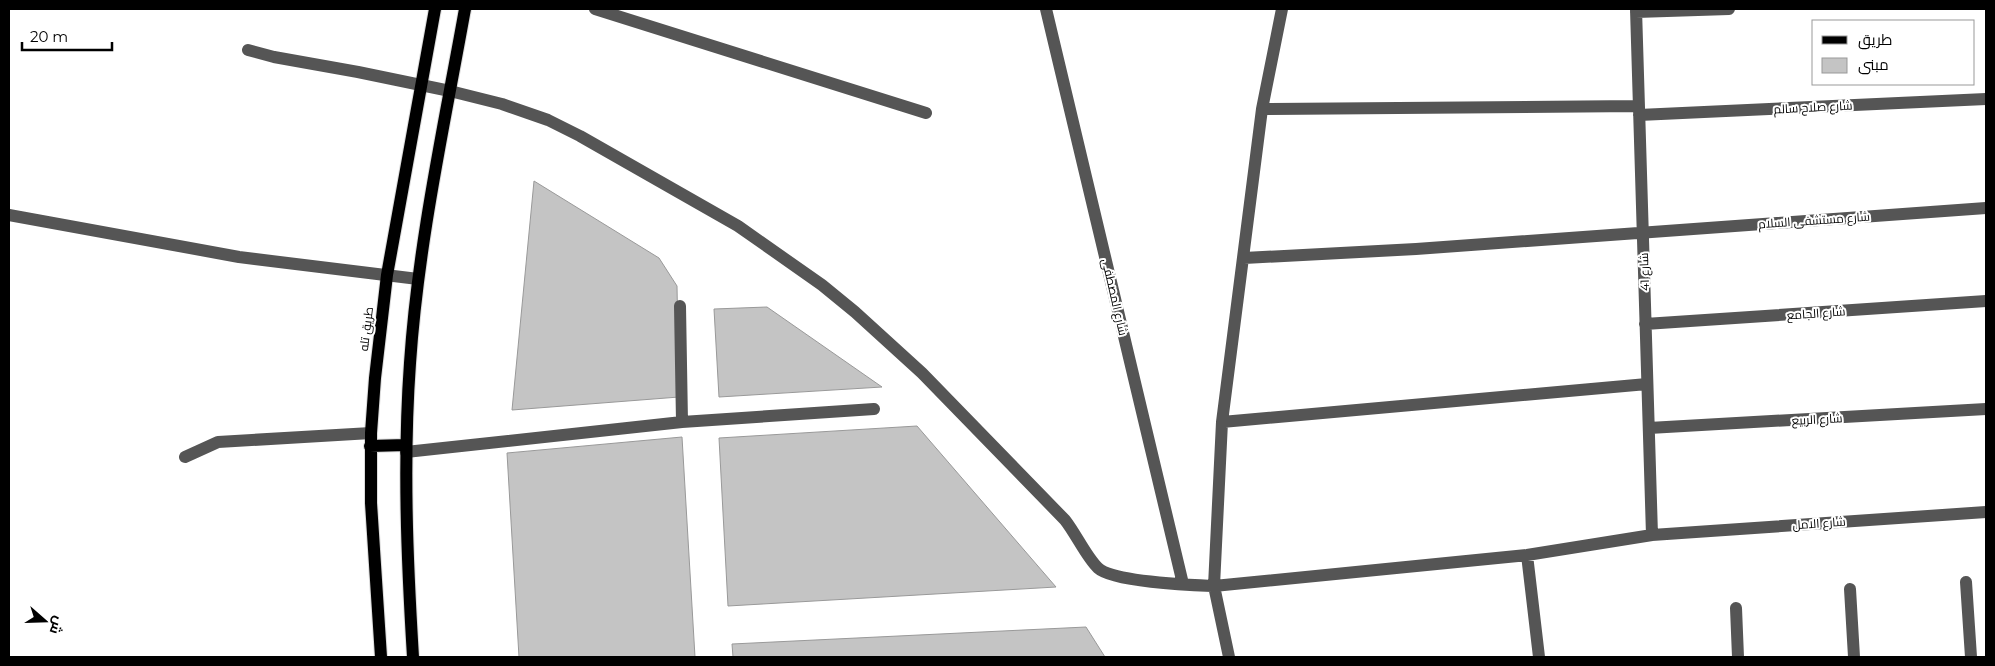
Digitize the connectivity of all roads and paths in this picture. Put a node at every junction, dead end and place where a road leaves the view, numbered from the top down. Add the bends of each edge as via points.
1 (435, 9) edge
2 (465, 9) edge
3 (595, 9) edge
4 (1046, 9) edge
5 (1282, 9) edge
6 (1729, 9) edge
7 (1636, 10) edge
8 (248, 50) dead end
9 (421, 85) junction
10 (450, 91) junction
11 (1986, 99) edge
12 (1262, 109) junction
13 (1639, 111) junction
14 (926, 113) dead end
15 (1986, 208) edge
16 (9, 215) edge
17 (1642, 232) junction
18 (1244, 258) junction
19 (387, 275) junction
20 (418, 279) junction
21 (1986, 301) edge
22 (680, 306) dead end
23 (1645, 324) junction
24 (1647, 384) junction
25 (874, 409) dead end
26 (1986, 409) edge
27 (682, 422) junction
28 (1222, 422) junction
29 (1649, 428) junction
30 (370, 440) junction
31 (406, 449) junction
32 (185, 458) dead end
33 (1986, 512) edge
34 (1652, 534) junction
35 (1527, 555) junction
36 (1966, 582) dead end
37 (1183, 584) junction
38 (1214, 586) junction
39 (1850, 589) dead end
40 (1736, 608) dead end
41 (381, 657) edge
42 (413, 657) edge
43 (1229, 657) edge
44 (1539, 657) edge
45 (1738, 657) edge
46 (1854, 657) edge
47 (1971, 657) edge

1 - 9 main road, طريق تله
2 - 10 main road
3 - 14 street
4 - 37 street, شارع المصطفى
5 - 12 street
6 - 7 street
7 - 13 street, شارع 41
8 - 9 street, شارع الامل
9 - 10 street, شارع الامل
9 - 19 main road, طريق تله
10 - 20 main road
10 - 37 street, شارع الامل via 502,104 556,124 738,226 822,285 922,373 1065,520 1100,570 1116,576
11 - 13 street, شارع صلاح سالم
12 - 13 street, شارع صلاح سالم
12 - 18 street
13 - 17 street, شارع 41
15 - 17 street, شارع مستشفى السلام
16 - 19 street via 239,257
17 - 18 street, شارع مستشفى السلام
17 - 23 street, شارع 41
18 - 28 street
19 - 20 street
19 - 30 main road, طريق تله
20 - 31 main road
21 - 23 street, شارع الجامع
22 - 27 street
23 - 24 street, شارع 41
24 - 28 street
24 - 29 street, شارع 41
25 - 27 street
26 - 29 street, شارع الربيع
27 - 31 street
28 - 38 street
29 - 34 street, شارع 41
30 - 31 main road
30 - 32 street via 218,442
30 - 41 main road, طريق تله
31 - 42 main road via 407,560
33 - 34 street, شارع الامل
34 - 35 street, شارع الامل
35 - 38 street, شارع الامل
35 - 44 street
36 - 47 street
37 - 38 street, شارع الامل
38 - 43 street
39 - 46 street
40 - 45 street

